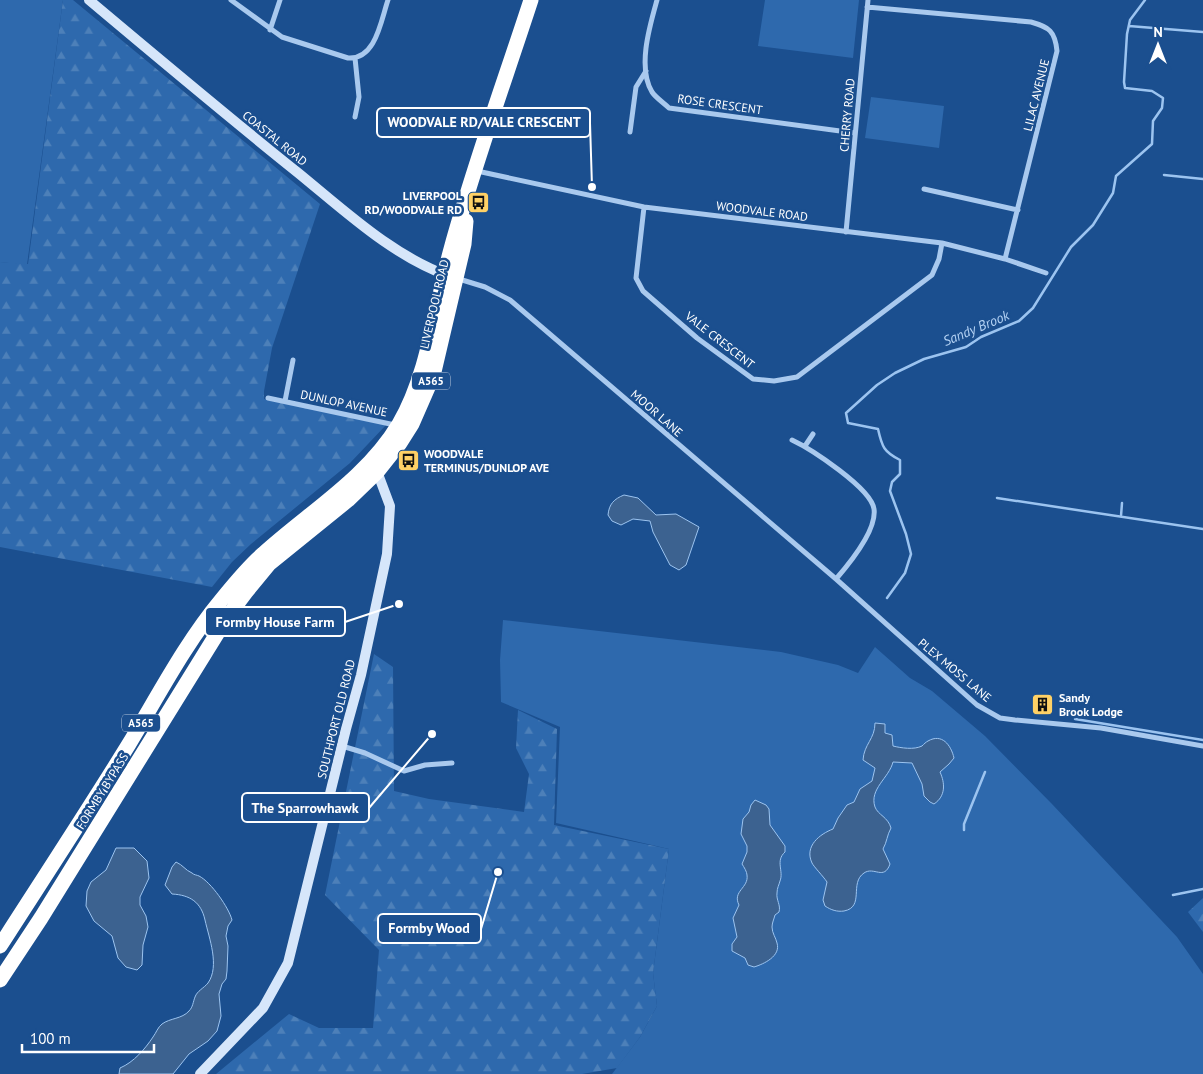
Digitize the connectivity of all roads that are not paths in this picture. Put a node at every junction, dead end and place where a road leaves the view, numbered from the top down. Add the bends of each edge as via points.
1 (89, 0) edge
2 (231, 0) edge
3 (280, 0) edge
4 (388, 0) edge
5 (531, 0) edge
6 (657, 0) edge
7 (868, 0) edge
8 (867, 7) junction
9 (270, 30) junction
10 (355, 58) junction
11 (646, 71) junction
12 (355, 117) dead end
13 (630, 132) dead end
14 (855, 133) junction
15 (474, 171) junction
16 (924, 189) dead end
17 (644, 207) junction
18 (1018, 210) junction
19 (846, 232) junction
20 (942, 243) junction
21 (1005, 259) junction
22 (1046, 273) dead end
23 (450, 276) junction
24 (293, 360) dead end
25 (268, 398) dead end
26 (285, 401) junction
27 (398, 426) junction
28 (813, 434) dead end
29 (792, 440) dead end
30 (805, 446) junction
31 (375, 466) junction
32 (836, 579) junction
33 (342, 746) junction
34 (1203, 746) edge
35 (452, 763) dead end
36 (61, 886) junction
37 (0, 946) edge
38 (0, 957) edge
39 (0, 980) edge
40 (200, 1074) edge

1 - 23 street, COASTAL ROAD via 370,231 408,258
2 - 9 street
3 - 9 street
4 - 10 street via 372,45
5 - 15 highway, LIVERPOOL ROAD / A565
6 - 11 street, ROSE CRESCENT via 650,26
7 - 8 street, CHERRY ROAD
8 - 14 street, CHERRY ROAD
8 - 18 street, LILAC AVENUE via 1031,22 1046,26 1056,39 1057,51
9 - 10 street
10 - 12 street via 359,97
11 - 13 street via 636,87
11 - 14 street, ROSE CRESCENT via 652,92 669,108
14 - 19 street, CHERRY ROAD
15 - 17 street, WOODVALE ROAD
15 - 23 highway, LIVERPOOL ROAD / A565 via 464,244
16 - 18 street
17 - 19 street, WOODVALE ROAD
17 - 20 street, VALE CRESCENT via 636,278 643,290 697,338 753,379 774,381 798,377 932,274
18 - 21 street, LILAC AVENUE
19 - 20 street, WOODVALE ROAD
20 - 21 street, WOODVALE ROAD
21 - 22 street, WOODVALE ROAD
23 - 27 highway, LIVERPOOL ROAD / A565 via 422,372
23 - 31 highway, LIVERPOOL ROAD / A565 via 433,376 400,443
23 - 32 street, MOOR LANE via 485,287 510,300
24 - 26 street, DUNLOP AVENUE
25 - 26 street, DUNLOP AVENUE
26 - 27 street, DUNLOP AVENUE
27 - 31 highway, LIVERPOOL ROAD / A565
28 - 30 street
29 - 30 street
30 - 32 street via 857,484 874,508 862,545
31 - 33 street, SOUTHPORT OLD ROAD via 390,506 387,554
31 - 36 highway, FORMBY BYPASS / A565 via 348,500 269,564 228,616
31 - 37 highway, FORMBY BYPASS / A565 via 261,555 218,604
32 - 34 street, PLEX MOSS LANE via 977,705 1000,718 1101,728
33 - 35 street via 404,771
33 - 40 street, SOUTHPORT OLD ROAD via 288,963 263,1008
36 - 38 highway via 34,912 5,956
36 - 39 highway, FORMBY BYPASS / A565

